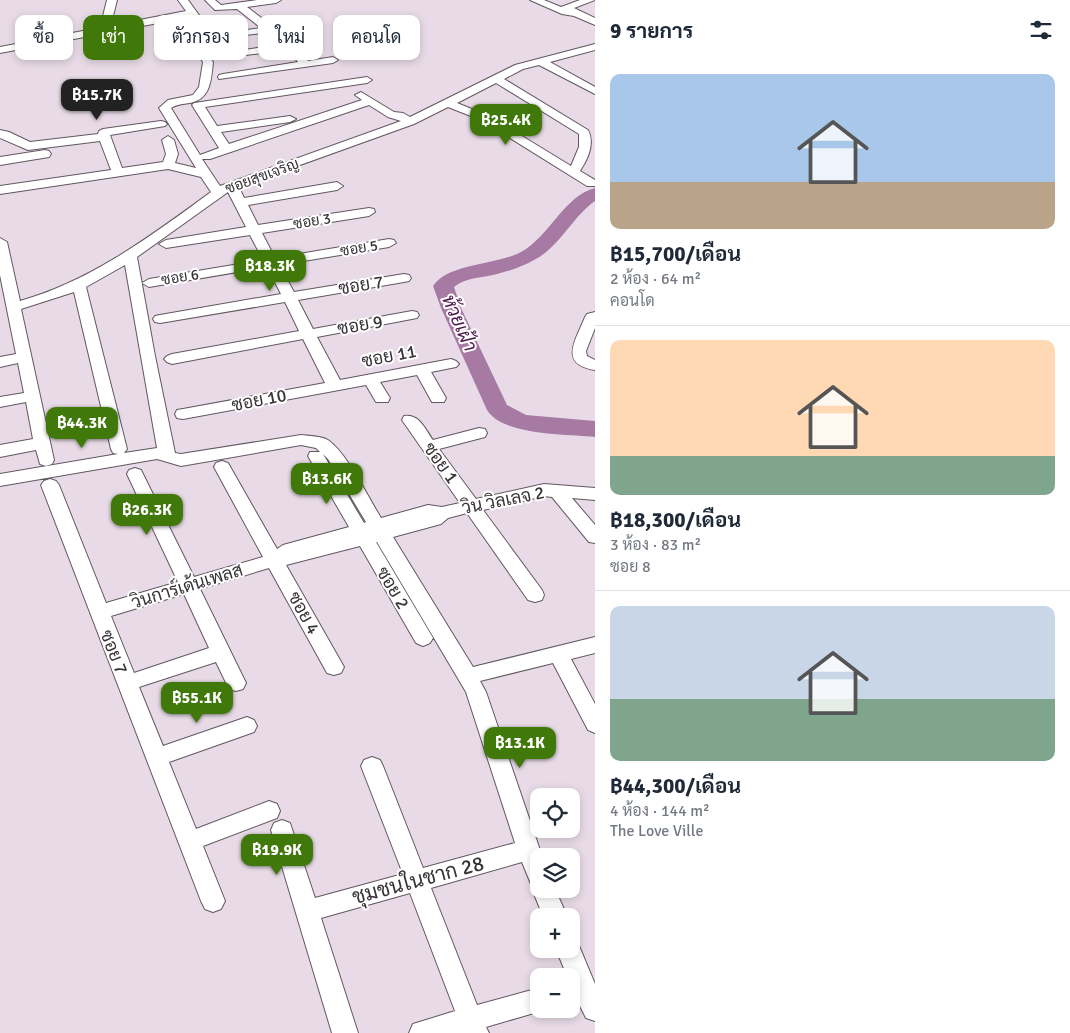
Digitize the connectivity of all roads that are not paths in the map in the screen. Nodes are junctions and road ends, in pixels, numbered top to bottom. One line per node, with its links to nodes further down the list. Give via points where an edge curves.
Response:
1 (112, 0): 10 (street)
2 (183, 0): 8 (street)
3 (210, 0): 6 (street, via 218,8)
4 (276, 0): 6 (street)
5 (535, 0): 9 (street)
6 (239, 6): 11 (street)
7 (591, 8): 9 (street, via 565,8)
8 (193, 13): 14 (street); 39 (street, via 199,22 193,40 208,62 202,92 165,108)
9 (577, 14): 12 (street)
10 (108, 15)
11 (258, 20)
12 (595, 22)
13 (595, 46): 17 (street, ซอยสุขเจริญ)
14 (0, 50)
15 (302, 60): 18 (street)
16 (333, 60): 18 (street)
17 (540, 61): 20 (street, ซอยสุขเจริญ); 23 (street)
18 (305, 64): 19 (street)
19 (223, 77)
20 (496, 78): 26 (street, ซอยสุขเจริญ); 40 (street, via 584,132 586,139)
21 (367, 80): 22 (street)
22 (345, 83): 24 (street); 25 (street)
23 (595, 91)
24 (264, 95): 28 (street); 31 (street, via 198,105)
25 (371, 101): 27 (street); 30 (street, via 392,115 391,118)
26 (447, 103): 30 (street, ซอยสุขเจริญ); 40 (street, via 486,118)
27 (333, 114): 28 (street); 35 (street)
28 (283, 120): 31 (street)
29 (161, 124): 33 (street, via 103,133)
30 (406, 124): 43 (street, ซอยสุขเจริญ)
31 (214, 130): 35 (street)
32 (0, 134): 37 (street, via 28,146)
33 (104, 137): 37 (street); 41 (street)
34 (168, 140): 38 (street, via 172,154)
35 (226, 148): 39 (street)
36 (0, 161): 37 (street)
37 (49, 163): 41 (street); 45 (street)
38 (168, 165): 39 (street); 41 (street)
39 (204, 166): 46 (street)
40 (573, 172): 42 (street)
41 (118, 173)
42 (591, 183)
43 (231, 185): 46 (street, ซอยสุขเจริญ); 47 (street)
44 (337, 186): 47 (street)
45 (0, 190)
46 (217, 192): 53 (street, ซอยสุขเจริญ)
47 (240, 202): 49 (street)
48 (369, 212): 49 (street, ซอย 3)
49 (255, 231): 51 (street); 54 (street)
50 (388, 243): 54 (street, ซอย 5)
51 (166, 244)
52 (1, 250): 57 (street)
53 (130, 256): 58 (street, ซอยสุขเจริญ); 85 (street)
54 (271, 263): 56 (street, ซอย 6); 59 (street)
55 (404, 278): 59 (street, ซอย 7)
56 (149, 282)
57 (5, 286): 60 (street)
58 (73, 287): 60 (street, ซอยสุขเจริญ, via 31,302); 83 (street)
59 (288, 296): 63 (street, ซอย 7); 65 (street)
60 (16, 314): 64 (street); 66 (street)
61 (412, 315): 65 (street, ซอย 9)
62 (595, 316): 70 (street, via 592,316 579,351 580,358)
63 (160, 319)
64 (0, 323)
65 (308, 334): 67 (street); 73 (street)
66 (25, 358): 68 (street); 74 (street)
67 (172, 359)
68 (0, 362)
69 (451, 364): 71 (street, ซอย 11)
70 (595, 365)
71 (422, 370): 72 (street, ซอย 11); 76 (street)
72 (371, 380): 73 (street, ซอย 11); 75 (street)
73 (335, 386): 78 (street, ซอย 10)
74 (33, 396): 77 (street); 81 (street)
75 (382, 398)
76 (438, 398)
77 (0, 402)
78 (183, 414)
79 (410, 420): 82 (street, ซอย 1)
80 (479, 433): 82 (street)
81 (42, 443): 84 (street); 87 (street)
82 (429, 446): 94 (street, ซอย 1)
83 (119, 449)
84 (0, 451)
85 (167, 455): 90 (street, via 149,455); 95 (street, via 181,460 301,440 321,443 334,455)
86 (316, 456): 96 (street)
87 (46, 460)
88 (222, 467): 98 (street)
89 (135, 474): 99 (street)
90 (0, 480)
91 (50, 485): 101 (street, ซอย 7)
92 (556, 490): 93 (street, วิน วิลเลจ 2); 94 (street, วิน วิลเลจ 2, via 533,491); 97 (street)
93 (595, 494)
94 (472, 505): 95 (street, วิน วิลเลจ 2, via 442,513 435,520); 100 (street)
95 (380, 529): 96 (street, วินการ์เด้นเพลส); 107 (street)
96 (361, 534): 98 (street, วินการ์เด้นเพลส, via 294,557); 102 (street, ซอย 2)
97 (595, 537)
98 (275, 560): 99 (street, วินการ์เด้นเพลส); 106 (street, ซอย 4)
99 (189, 584): 101 (street, วินการ์เด้นเพลส); 104 (street)
100 (535, 595)
101 (98, 612): 108 (street, ซอย 7)
102 (423, 638)
103 (595, 645): 105 (street)
104 (222, 652): 108 (street); 109 (street)
105 (558, 653): 107 (street); 110 (street)
106 (334, 666)
107 (468, 676): 117 (street)
108 (126, 683): 112 (street, ซอย 7)
109 (236, 683)
110 (595, 724)
111 (248, 726): 112 (street)
112 (158, 757): 116 (street, ซอย 7)
113 (372, 766): 119 (street)
114 (269, 811): 116 (street)
115 (282, 830): 121 (street)
116 (190, 841): 120 (street, ซอย 7)
117 (528, 850): 118 (street); 119 (street, ชุมชนในชาก 28)
118 (530, 855)
119 (417, 881): 121 (street, ชุมชนในชาก 28); 125 (street)
120 (213, 901)
121 (308, 911): 126 (street)
122 (572, 958): 123 (street)
123 (588, 998)
124 (530, 1004): 125 (street)
125 (474, 1026): 127 (street)
126 (345, 1033)
127 (422, 1033)

